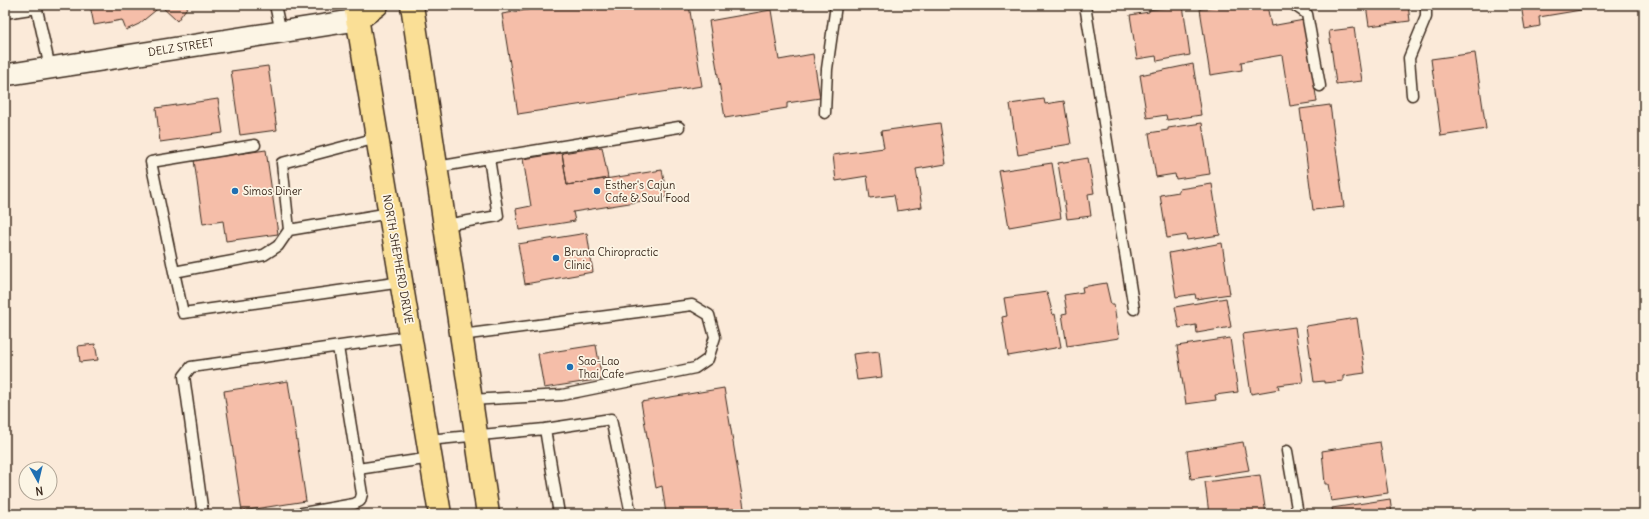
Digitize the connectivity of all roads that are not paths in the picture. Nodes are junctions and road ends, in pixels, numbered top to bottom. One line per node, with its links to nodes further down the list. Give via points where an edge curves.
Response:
1 (275, 5): 11 (lane)
2 (377, 5): 10 (main road)
3 (412, 5): 21 (main road)
4 (836, 5): 16 (lane, via 827,69)
5 (1085, 5): 27 (lane)
6 (1294, 5): 14 (lane, via 1307,14)
7 (1426, 5): 15 (lane, via 1426,17 1409,58)
8 (37, 7): 9 (lane); 12 (lane)
9 (5, 13)
10 (356, 13): 11 (street, DELZ STREET); 18 (main road, NORTH SHEPHERD DRIVE)
11 (281, 32): 12 (street, DELZ STREET)
12 (50, 68): 13 (street, DELZ STREET)
13 (5, 75)
14 (1320, 86)
15 (1412, 95)
16 (825, 113)
17 (679, 127): 20 (lane)
18 (377, 138): 22 (main road, NORTH SHEPHERD DRIVE); 24 (lane, via 282,163)
19 (255, 145): 25 (lane, via 152,162)
20 (489, 158): 21 (lane); 23 (lane, via 498,216)
21 (436, 166): 23 (main road)
22 (390, 213): 24 (lane); 26 (main road, NORTH SHEPHERD DRIVE)
23 (445, 225): 28 (main road)
24 (289, 230): 25 (lane, via 278,246 264,255)
25 (174, 272): 26 (lane, via 183,313)
26 (402, 282): 29 (main road, NORTH SHEPHERD DRIVE)
27 (1134, 309)
28 (461, 335): 31 (main road); 31 (lane, via 692,305 709,316 715,337 708,359 695,368 562,395)
29 (412, 336): 30 (lane); 34 (main road, NORTH SHEPHERD DRIVE)
30 (338, 347): 36 (lane); 37 (lane, via 191,367 184,376)
31 (470, 400): 33 (main road)
32 (545, 428): 33 (lane); 41 (lane); 42 (lane, via 611,419)
33 (475, 434): 34 (lane); 40 (main road)
34 (430, 449): 36 (lane); 39 (main road, NORTH SHEPHERD DRIVE)
35 (1287, 451): 43 (lane)
36 (358, 469): 38 (lane, via 362,494 360,501)
37 (203, 514)
38 (296, 514)
39 (440, 514)
40 (488, 514)
41 (559, 514)
42 (631, 514)
43 (1298, 514)

